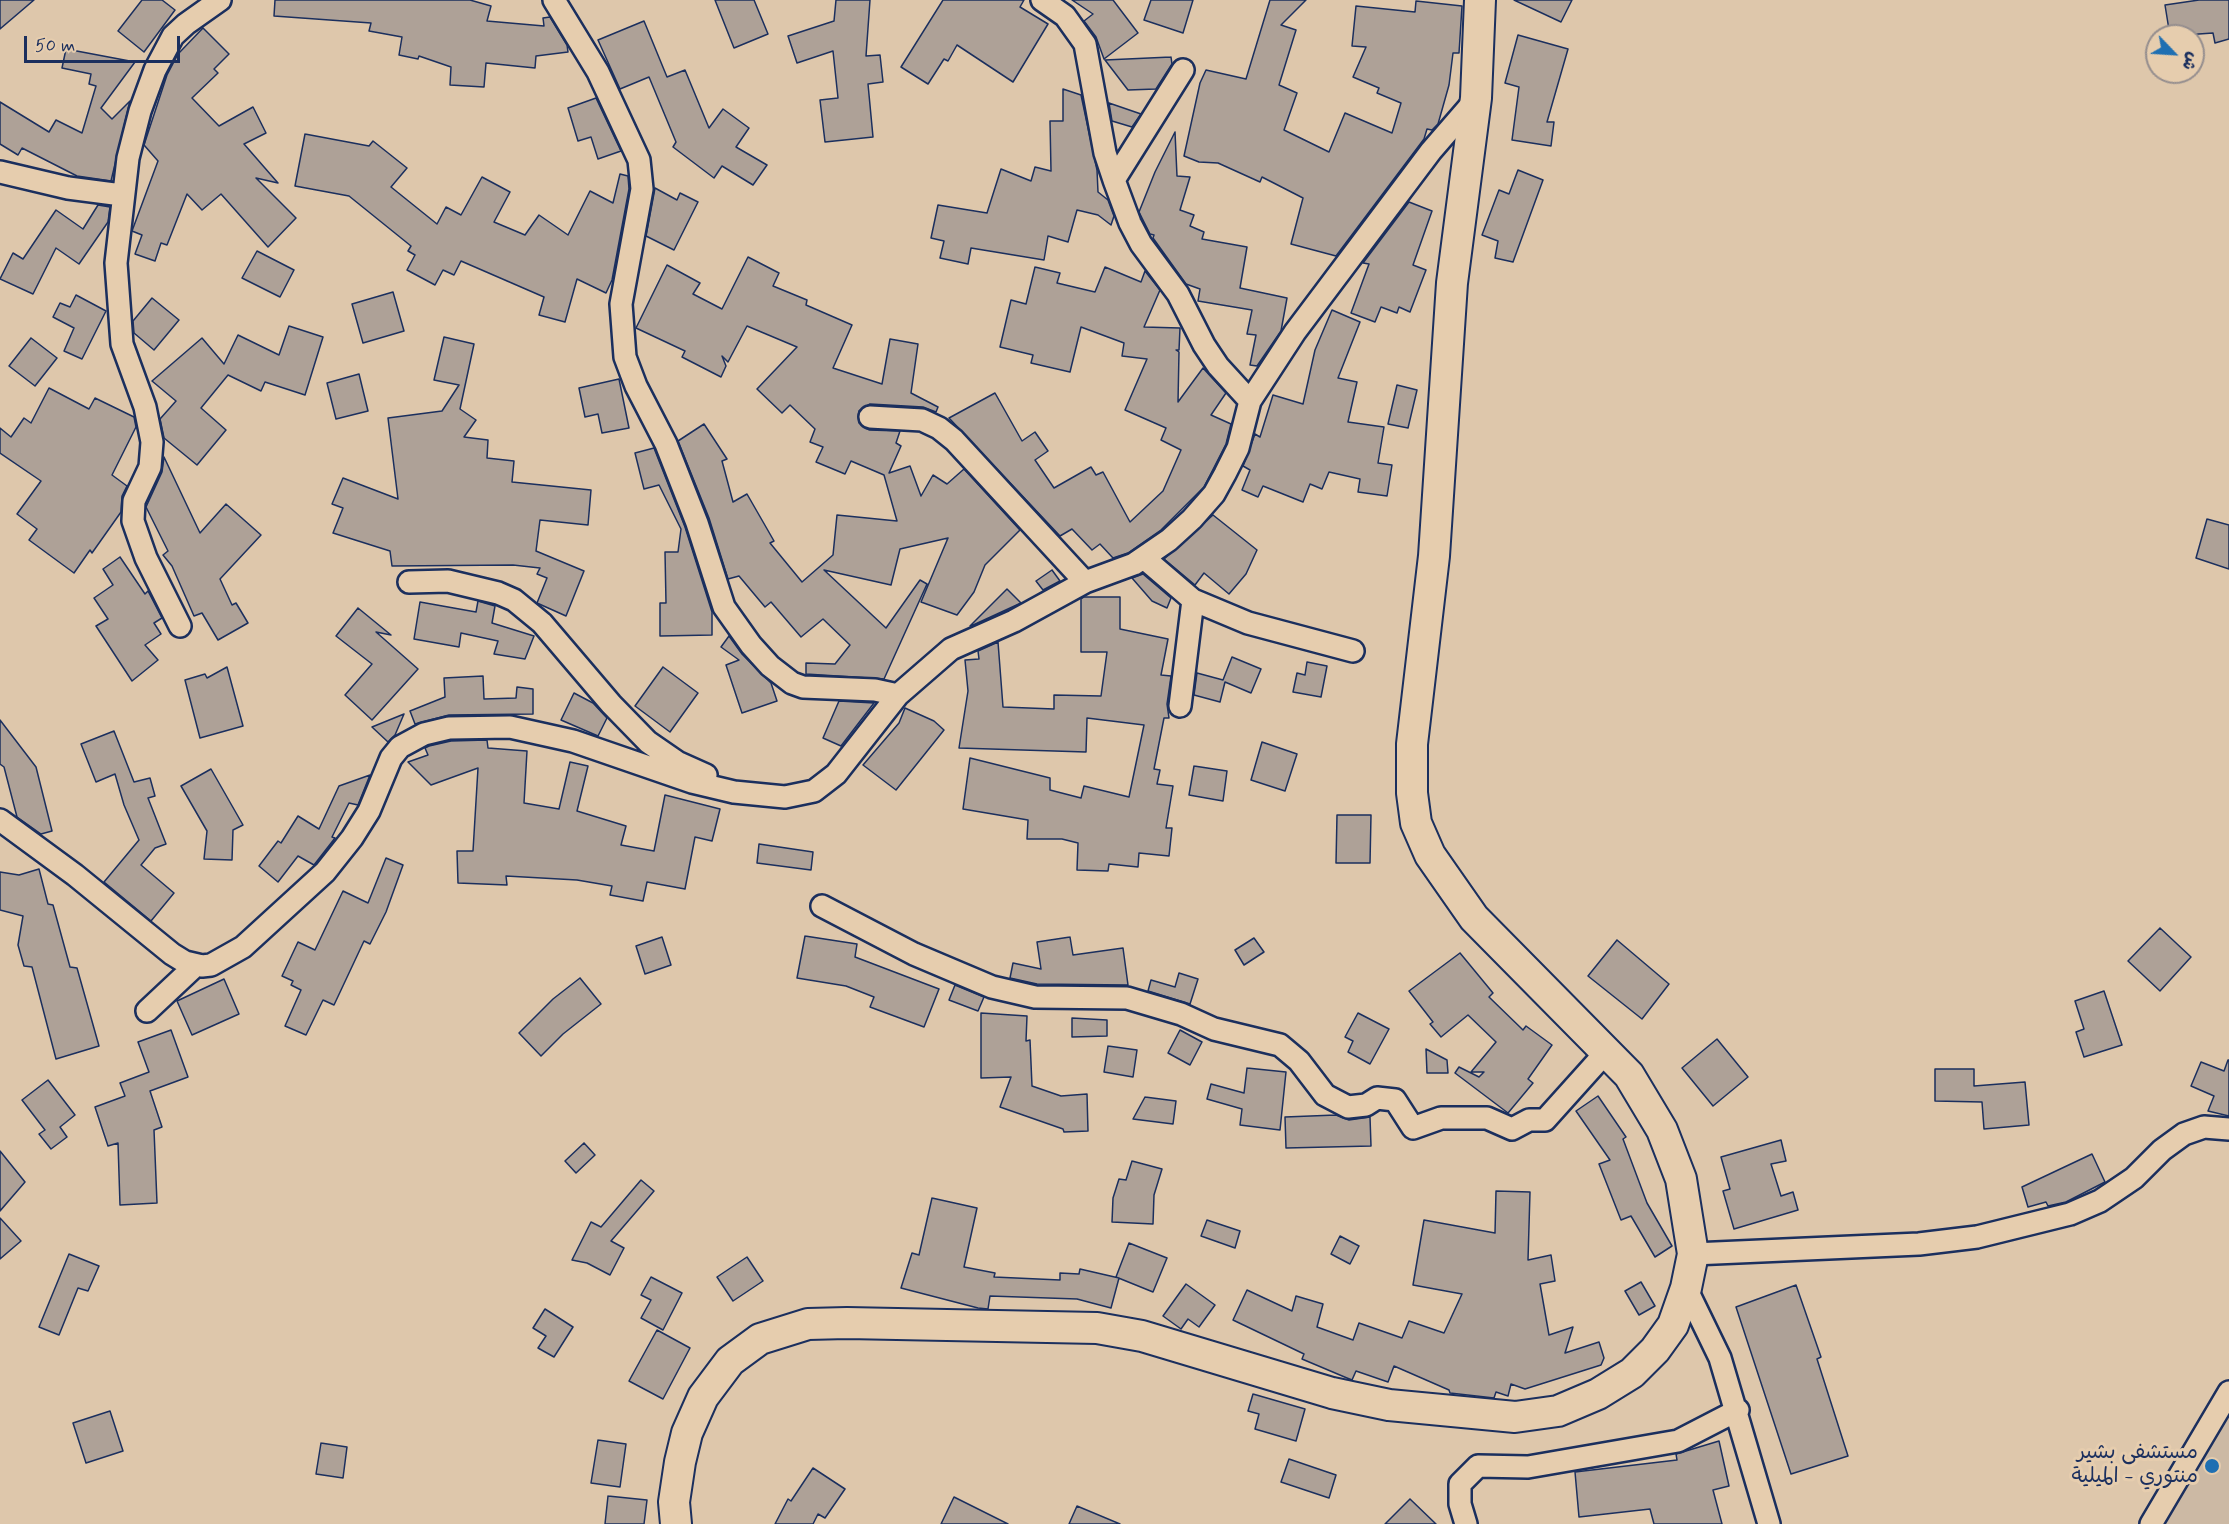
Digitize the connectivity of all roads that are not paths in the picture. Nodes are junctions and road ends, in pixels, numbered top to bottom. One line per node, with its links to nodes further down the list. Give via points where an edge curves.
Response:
1 (220, 0): 9 (street, via 173,36 162,54 140,111)
2 (554, 0): 18 (street, via 598,72 639,160 642,189 621,304 625,357 666,444 724,607 751,645 792,683)
3 (1042, 0): 8 (street, via 1065,16 1085,44 1105,153)
4 (1480, 0): 6 (main road)
5 (1184, 70): 8 (street)
6 (1476, 98): 10 (street, via 1336,275); 25 (main road, via 1452,283 1434,556 1412,744 1416,823 1430,855 1474,918)
7 (0, 172): 9 (street, via 68,188)
8 (1114, 180): 10 (street, via 1141,244 1178,294 1218,366)
9 (122, 195): 16 (street, via 116,263 122,344 145,407 152,442 150,467 132,513 146,558)
10 (1250, 401): 12 (street, via 1238,448 1214,494 1169,540)
11 (870, 417): 14 (street, via 922,420 939,428)
12 (1144, 558): 14 (street); 15 (street)
13 (409, 582): 20 (street, via 448,581 514,600 542,623 648,742 677,762)
14 (1085, 582): 18 (street, via 1014,621 951,649)
15 (1193, 600): 17 (street, via 1248,623); 19 (street)
16 (180, 626)
17 (1353, 651)
18 (898, 695): 20 (street, via 836,774 819,788 785,797)
19 (1180, 706)
20 (741, 793): 23 (street, via 692,783 543,732 478,726 424,734 400,747 391,758 369,811 325,872 243,947 211,966)
21 (0, 820): 23 (street, via 172,954)
22 (822, 906): 25 (street, via 914,954 992,987 1035,997 1127,998 1181,1014 1214,1029 1280,1045 1299,1061 1325,1095 1348,1107 1366,1105 1377,1098 1395,1100 1413,1128 1441,1118 1487,1118 1512,1129 1529,1120 1545,1120)
23 (195, 966): 24 (street)
24 (147, 1011)
25 (1607, 1051): 27 (main road, via 1629,1075 1662,1130 1681,1179)
26 (2229, 1129): 27 (street, via 2204,1127 2184,1134 2134,1178 2100,1201 2070,1214 1987,1235 1919,1244)
27 (1693, 1254): 28 (main road)
28 (1686, 1288): 30 (street, via 1720,1358); 31 (main road, via 1673,1325 1632,1373 1598,1394 1558,1411 1515,1417 1389,1406 1332,1393 1153,1338 1097,1328 808,1324 760,1340 730,1361 703,1397 687,1433 680,1462 674,1502)
29 (2229, 1392): 34 (street)
30 (1738, 1410): 32 (street, via 1678,1441 1528,1467 1478,1466 1460,1484); 33 (street)
31 (676, 1524)
32 (1466, 1524)
33 (1769, 1524)
34 (2151, 1524)

